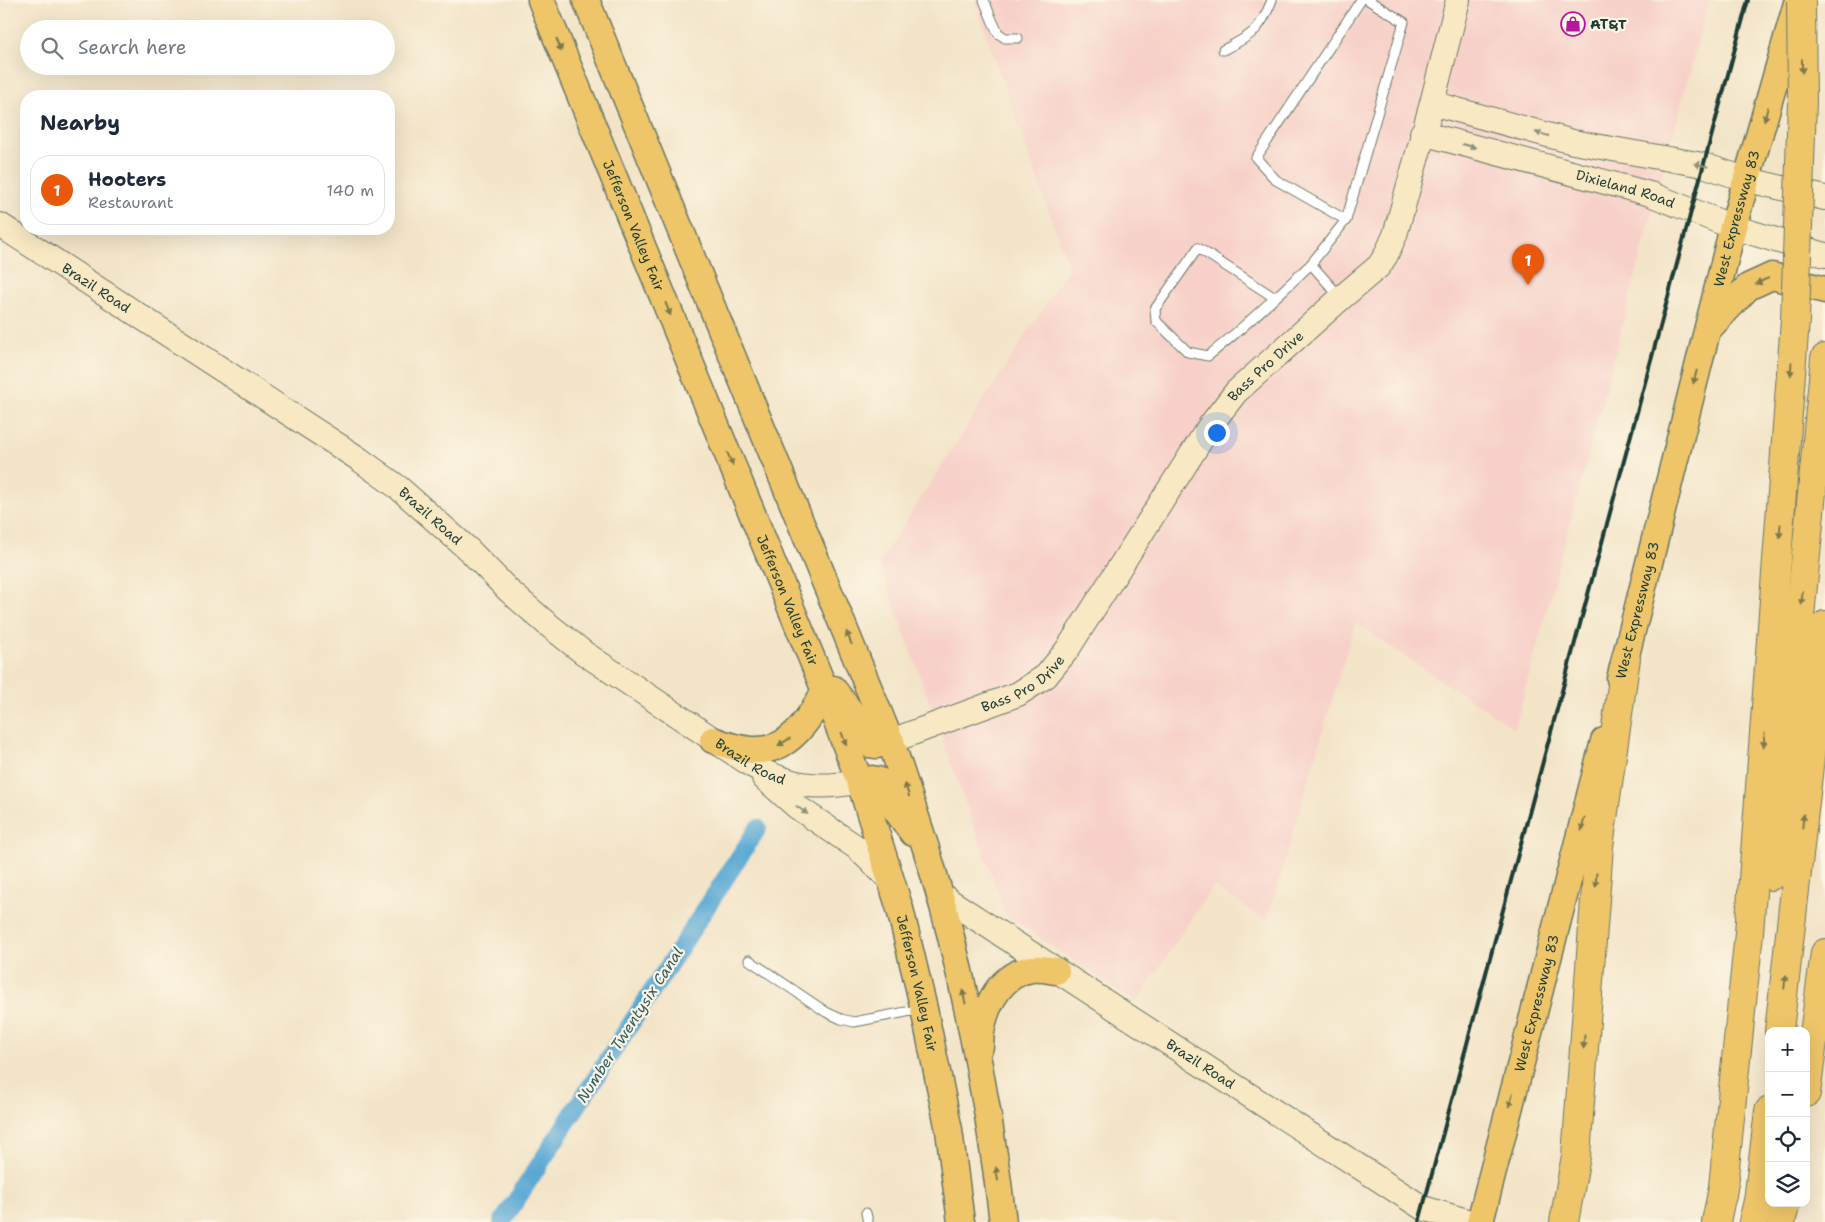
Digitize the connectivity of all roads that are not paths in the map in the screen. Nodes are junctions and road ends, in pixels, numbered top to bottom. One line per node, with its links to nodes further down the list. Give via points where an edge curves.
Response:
1 (541, 0): 27 (main road, Jefferson Valley Fair, one-way to 27)
2 (586, 0): 30 (main road, one-way to 2)
3 (984, 0): 9 (lane, via 998,32 1005,38)
4 (1272, 0): 10 (lane, via 1264,19 1250,36)
5 (1361, 0): 15 (lane, via 1256,158 1276,180)
6 (1368, 0): 15 (lane, via 1404,22)
7 (1458, 0): 11 (street, Bass Pro Drive)
8 (1800, 0): 13 (main road, West Expressway 83, one-way to 13); 45 (highway, one-way to 45, bridge, via 1802,101 1795,320 1749,932)
9 (1018, 38)
10 (1223, 50)
11 (1432, 103): 12 (street, Bass Pro Drive); 13 (street, one-way to 11, via 1703,165 1573,142)
12 (1422, 133): 17 (street, Dixieland Road, one-way to 17, via 1650,194); 22 (street, Bass Pro Drive, via 1386,255 1379,266)
13 (1748, 180): 14 (street); 17 (main road, West Expressway 83)
14 (1825, 198)
15 (1346, 220): 19 (lane)
16 (0, 225): 29 (street, Brazil Road, via 359,459 399,488 546,623 584,653)
17 (1733, 227): 18 (street, Dixieland Road); 23 (main road, West Expressway 83)
18 (1825, 255)
19 (1310, 264): 21 (lane); 22 (lane)
20 (1825, 290): 23 (main road, one-way to 23, via 1772,276 1748,287)
21 (1275, 298): 21 (lane, via 1208,356 1188,352 1156,321 1155,309 1198,248)
22 (1341, 298): 30 (street, Bass Pro Drive, via 1223,406 1067,650 1046,676 1018,694)
23 (1708, 330): 26 (main road, West Expressway 83, one-way to 26)
24 (1825, 358): 45 (highway, one-way to 45, via 1782,788 1750,1021)
25 (1825, 625): 40 (highway, one-way to 25)
26 (1626, 658): 49 (main road, West Expressway 83, one-way to 49); 50 (highway, one-way to 50, via 1599,846 1576,1156)
27 (814, 663): 28 (main road, Jefferson Valley Fair); 30 (main road, via 856,719 869,744)
28 (825, 691): 29 (main road, one-way to 29, via 801,728 777,746 749,751); 32 (main road, Jefferson Valley Fair, one-way to 32)
29 (713, 740): 31 (street, Brazil Road)
30 (890, 741): 33 (main road, one-way to 30)
31 (753, 766): 32 (street, Brazil Road, via 772,776 814,787); 34 (street, one-way to 34, via 782,794 856,847)
32 (860, 782): 33 (main road, via 872,779 883,784 891,803); 34 (main road, Jefferson Valley Fair)
33 (929, 860): 35 (main road)
34 (890, 880): 39 (main road, Jefferson Valley Fair)
35 (939, 894): 38 (street, Brazil Road); 42 (main road, one-way to 35)
36 (1825, 953): 41 (highway)
37 (749, 960): 39 (lane, via 841,1019 854,1022)
38 (1056, 971): 42 (main road, via 1033,969 1017,975 1002,986 991,1001 980,1037); 48 (street, Brazil Road, via 1423,1208)
39 (924, 1009): 46 (main road, Jefferson Valley Fair, via 949,1130)
40 (1779, 1027)
41 (1809, 1072)
42 (980, 1075): 47 (main road, one-way to 42, via 998,1173)
43 (1768, 1117): 51 (highway)
44 (1785, 1207): 52 (highway)
45 (1719, 1209)
46 (961, 1222)
47 (1003, 1222)
48 (1470, 1222)
49 (1480, 1222)
50 (1564, 1222)
51 (1753, 1222)
52 (1780, 1222)

